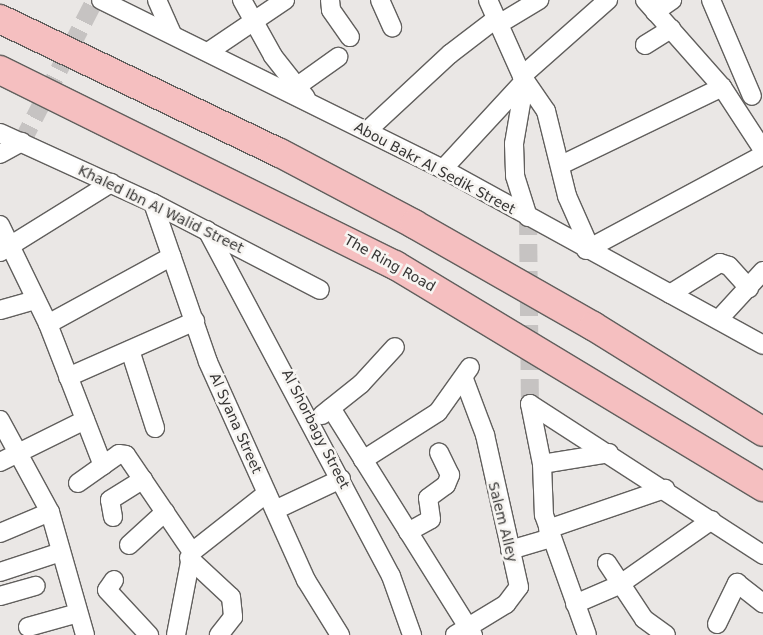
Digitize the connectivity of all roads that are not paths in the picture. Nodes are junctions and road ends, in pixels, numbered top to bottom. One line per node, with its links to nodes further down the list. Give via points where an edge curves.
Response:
1 (101, 0): 18 (street, Abou Bakr Al Sedik Street)
2 (157, 0): 18 (street)
3 (242, 0): 15 (street)
4 (284, 0): 15 (street)
5 (330, 0): 19 (street, via 331,10)
6 (380, 0): 16 (street)
7 (488, 0): 14 (street)
8 (539, 0): 14 (street)
9 (608, 0): 24 (street)
10 (672, 0): 12 (street)
11 (712, 0): 27 (street)
12 (650, 6): 17 (street)
13 (0, 19): 64 (highway, via 263,145 414,224 593,326)
14 (498, 21): 24 (street); 30 (street, via 450,54)
15 (252, 22): 21 (street); 25 (street)
16 (392, 27)
17 (671, 29): 20 (street); 26 (street)
18 (172, 33): 21 (street, Abou Bakr Al Sedik Street)
19 (350, 37)
20 (645, 45)
21 (208, 52): 28 (street, Abou Bakr Al Sedik Street)
22 (338, 57): 25 (street)
23 (0, 70): 75 (highway, The Ring Road, via 395,265)
24 (524, 78): 36 (street, via 546,111); 37 (street); 40 (street, via 514,144 515,176)
25 (296, 87): 28 (street)
26 (722, 87): 29 (street); 36 (street)
27 (758, 93): 29 (street)
28 (311, 104): 30 (street, Abou Bakr Al Sedik Street)
29 (735, 107): 33 (street)
30 (367, 131): 37 (street, Abou Bakr Al Sedik Street)
31 (0, 133): 32 (street, Khaled Ibn Al Walid Street)
32 (22, 142): 34 (street); 38 (street, Khaled Ibn Al Walid Street)
33 (763, 150)
34 (0, 154)
35 (763, 155): 44 (street)
36 (561, 164): 44 (street, via 567,196)
37 (443, 169): 40 (street, Abou Bakr Al Sedik Street)
38 (111, 183): 39 (street, Khaled Ibn Al Walid Street); 43 (street)
39 (153, 203): 42 (street, Khaled Ibn Al Walid Street); 45 (street, Al Syana Street)
40 (528, 217): 44 (street, Abou Bakr Al Sedik Street)
41 (0, 225): 43 (street)
42 (207, 230): 48 (street, Khaled Ibn Al Walid Street); 62 (street, Al Shorbagy Street)
43 (5, 249): 50 (street)
44 (588, 249): 49 (street, Abou Bakr Al Sedik Street)
45 (172, 256): 53 (street, Al Syana Street); 54 (street)
46 (763, 271): 47 (street)
47 (749, 288): 49 (street, via 729,266 720,263); 52 (street)
48 (320, 290)
49 (670, 294): 52 (street, Abou Bakr Al Sedik Street)
50 (36, 300): 51 (street); 54 (street)
51 (0, 310)
52 (719, 319): 55 (street, Abou Bakr Al Sedik Street)
53 (195, 321): 57 (street); 77 (street, Al Syana Street, via 208,362)
54 (48, 324): 58 (street)
55 (763, 345)
56 (394, 347): 59 (street)
57 (130, 350): 58 (street); 63 (street)
58 (68, 377): 61 (street)
59 (331, 408): 62 (street); 68 (street)
60 (0, 420): 66 (street)
61 (85, 420): 66 (street); 71 (street)
62 (312, 422): 73 (street, Al Shorbagy Street)
63 (155, 428)
64 (763, 432)
65 (439, 452): 84 (street, via 450,475 446,485 428,498 430,519)
66 (18, 453): 69 (street); 79 (street)
67 (609, 453): 70 (street); 70 (street, via 530,404); 76 (street)
68 (362, 460): 84 (street); 87 (street, Salem Alley, via 438,412 467,373 485,435)
69 (0, 462)
70 (542, 464): 85 (street)
71 (103, 466): 72 (street, via 122,453); 74 (street)
72 (143, 479): 80 (street); 81 (street, via 110,500)
73 (342, 480): 78 (street); 108 (street, Al Shorbagy Street, via 391,576)
74 (78, 483)
75 (763, 487)
76 (665, 489): 82 (street); 85 (street)
77 (267, 493): 78 (street, Al Syana Street); 89 (street)
78 (275, 510): 107 (street, Al Syana Street, via 306,580)
79 (50, 512): 83 (street); 88 (street)
80 (165, 512): 86 (street); 89 (street)
81 (113, 517)
82 (712, 520): 90 (street); 94 (street)
83 (0, 532)
84 (408, 532): 102 (street)
85 (549, 534): 87 (street); 98 (street)
86 (129, 545)
87 (510, 550): 102 (street, Salem Alley, via 519,587 515,597)
88 (61, 552): 92 (street); 99 (street)
89 (190, 555): 105 (street); 106 (street, via 231,597 233,617)
90 (763, 555)
91 (607, 563): 94 (street)
92 (0, 572)
93 (114, 580): 104 (street, via 107,590)
94 (619, 585): 98 (street); 110 (street, via 644,619)
95 (36, 586): 96 (street)
96 (0, 596)
97 (763, 603): 100 (street, via 738,583)
98 (575, 604): 109 (street)
99 (78, 613): 101 (street); 103 (street)
100 (717, 624)
101 (28, 627)
102 (465, 632)
103 (84, 635)
104 (149, 635)
105 (176, 635)
106 (219, 635)
107 (340, 635)
108 (412, 635)
109 (587, 635)
110 (666, 635)

